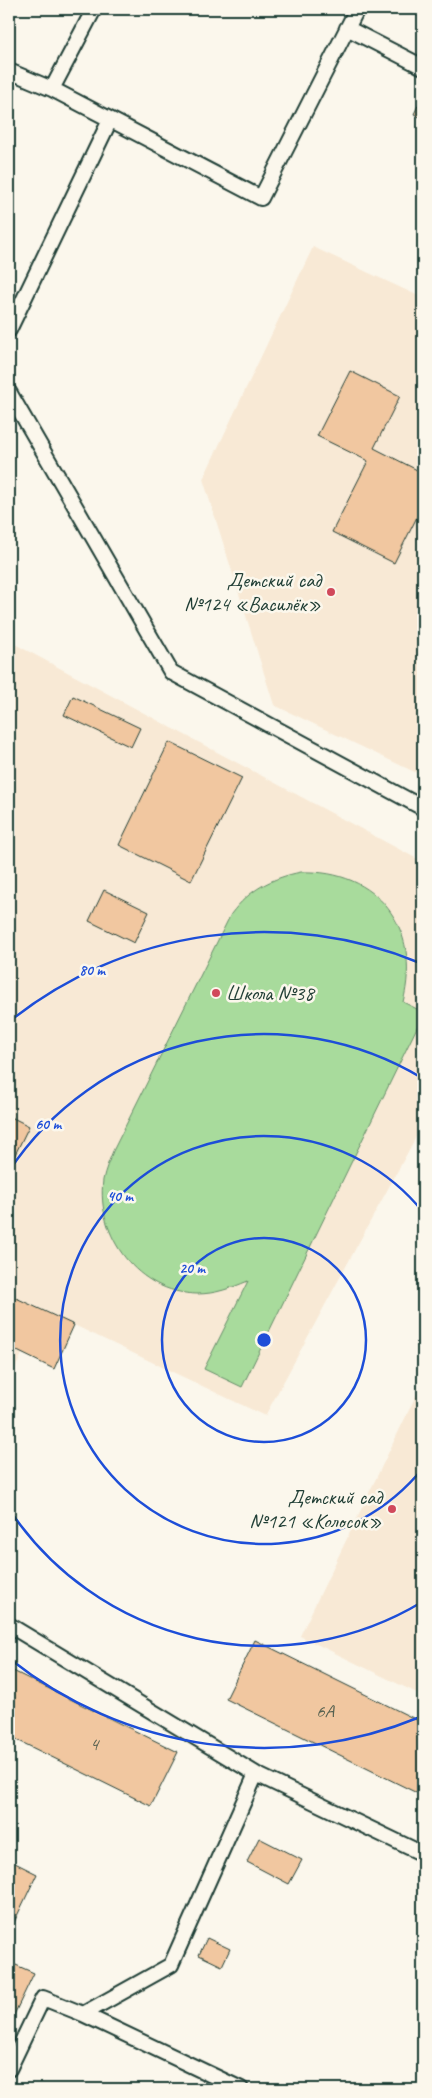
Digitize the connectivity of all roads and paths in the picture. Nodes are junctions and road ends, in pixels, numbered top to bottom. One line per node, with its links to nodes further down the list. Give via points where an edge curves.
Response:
1 (94, 9): 6 (lane)
2 (357, 9): 3 (lane)
3 (347, 28): 4 (lane); 7 (lane, via 261,198)
4 (423, 67)
5 (9, 71): 6 (lane)
6 (52, 89): 7 (lane)
7 (110, 120): 8 (lane)
8 (9, 330)
9 (9, 392): 10 (lane, via 171,672)
10 (423, 808)
11 (9, 1626): 12 (lane)
12 (256, 1774): 13 (lane); 14 (lane, via 171,1964)
13 (423, 1854)
14 (83, 2014): 15 (lane, via 43,1998); 16 (lane)
15 (9, 2069)
16 (241, 2089)

